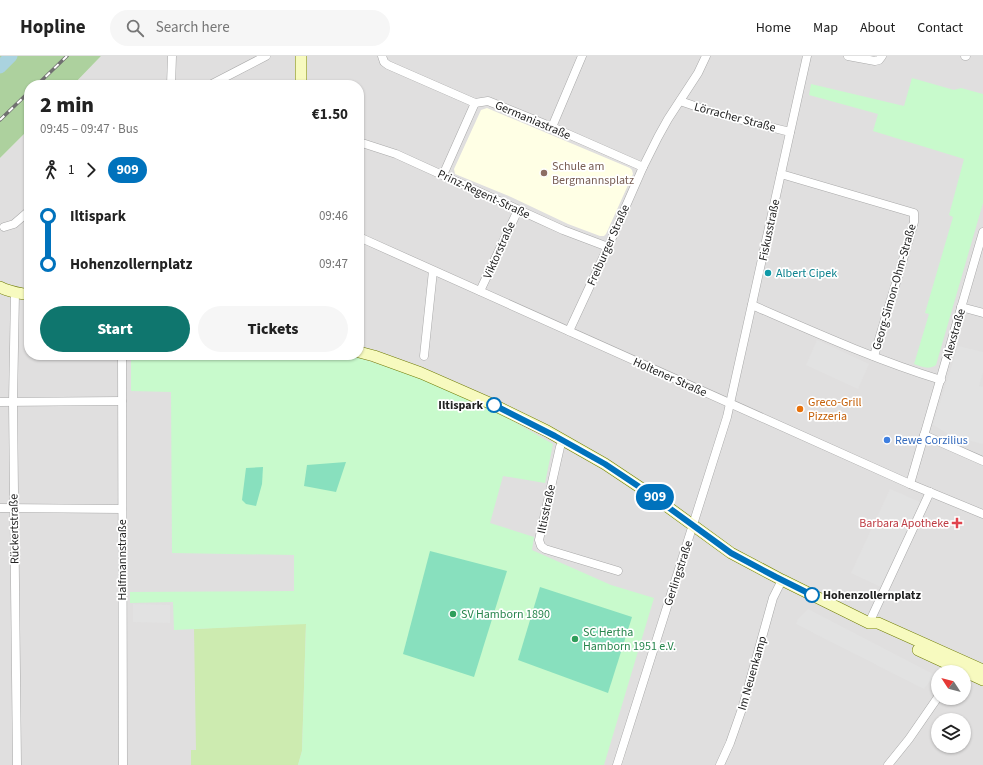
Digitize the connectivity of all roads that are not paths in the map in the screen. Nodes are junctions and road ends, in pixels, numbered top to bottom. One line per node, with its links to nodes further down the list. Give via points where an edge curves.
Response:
1 (172, 56): 10 (street)
2 (266, 56): 11 (street)
3 (301, 56): 12 (street)
4 (382, 56): 14 (street, Germaniastraße, via 388,65)
5 (582, 56): 15 (street)
6 (706, 56): 13 (street, Freiburger Straße)
7 (807, 56): 16 (street, Fiskusstraße)
8 (848, 56): 9 (street, via 875,61)
9 (882, 56)
10 (171, 80)
11 (220, 80)
12 (301, 80)
13 (680, 102): 16 (street, Lörracher Straße); 18 (street, Freiburger Straße, via 661,130)
14 (475, 103): 15 (street, Germaniastraße, via 488,101); 19 (street)
15 (552, 127): 18 (street, Germaniastraße)
16 (790, 132): 20 (street, Fiskusstraße)
17 (364, 144): 19 (street, Prinz-Regent-Straße)
18 (643, 166): 26 (street, Freiburger Straße)
19 (443, 174): 21 (street, Prinz-Regent-Straße)
20 (781, 174): 32 (street, Fiskusstraße); 38 (street, Georg-Simon-Ohm-Straße, via 914,213 914,222)
21 (518, 210): 26 (street, Prinz-Regent-Straße); 29 (street, Viktorstraße)
22 (24, 215): 23 (street, via 14,224)
23 (4, 227)
24 (983, 232): 33 (street, Alexstraße)
25 (364, 239): 27 (street, Holtener Straße)
26 (608, 247): 35 (street, Freiburger Straße)
27 (433, 271): 29 (street, Holtener Straße); 37 (street)
28 (0, 287): 30 (street)
29 (480, 292): 35 (street, Holtener Straße)
30 (15, 293): 31 (street); 43 (street, Rückertstraße)
31 (24, 294)
32 (752, 305): 38 (street); 44 (street, Fiskusstraße)
33 (961, 307): 34 (street); 40 (street, Alexstraße)
34 (983, 313)
35 (569, 331): 44 (street, Holtener Straße)
36 (364, 353): 46 (street, via 446,384)
37 (424, 356)
38 (874, 356): 40 (street)
39 (122, 360): 41 (street, Halfmannstraße)
40 (941, 380): 45 (street, Alexstraße)
41 (122, 401): 43 (street); 52 (street, Halfmannstraße)
42 (0, 402): 43 (street)
43 (13, 402): 51 (street, Rückertstraße)
44 (731, 404): 48 (street, Holtener Straße); 54 (street, Gerlingstraße)
45 (924, 435): 47 (street); 48 (street, Alexstraße)
46 (563, 440): 54 (street, via 605,464); 55 (street, Iltisstraße, via 539,540 541,546)
47 (983, 461)
48 (910, 484): 49 (street, Holtener Straße)
49 (930, 492): 53 (street, Holtener Straße); 57 (street)
50 (0, 508): 51 (street)
51 (14, 509): 52 (street); 63 (street, Rückertstraße)
52 (122, 509): 64 (street, Halfmannstraße)
53 (983, 514)
54 (693, 525): 56 (street, via 731,553); 65 (street, Gerlingstraße)
55 (618, 571)
56 (782, 580): 57 (street); 66 (street, Im Neuenkamp, via 773,598 744,706)
57 (869, 623): 58 (street, via 875,629); 59 (street, via 878,623)
58 (945, 665)
59 (983, 670)
60 (971, 676): 61 (street)
61 (983, 680)
62 (932, 705): 67 (street)
63 (17, 765)
64 (123, 765)
65 (617, 765)
66 (720, 765)
67 (888, 765)

